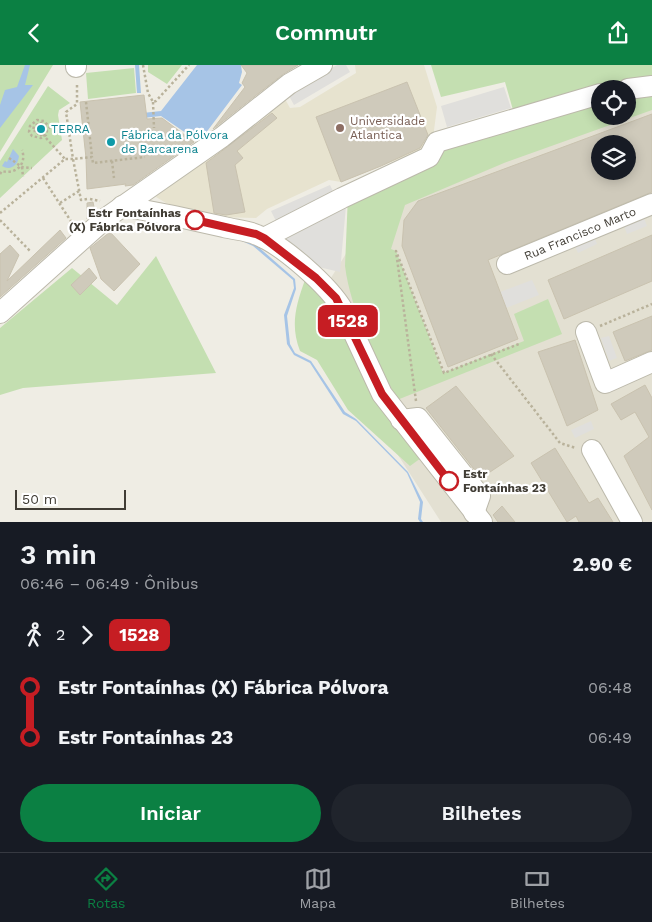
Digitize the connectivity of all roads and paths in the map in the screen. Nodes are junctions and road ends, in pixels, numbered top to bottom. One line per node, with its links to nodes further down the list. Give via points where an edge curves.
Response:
1 (143, 65): 9 (path)
2 (189, 65): 9 (path)
3 (321, 65): 31 (street, via 289,84 222,137)
4 (76, 66): 19 (path, via 77,104 66,112)
5 (652, 85): 6 (street)
6 (636, 88)
7 (591, 96): 35 (street, via 437,142 429,157)
8 (86, 102): 15 (path)
9 (153, 102): 10 (path)
10 (154, 128)
11 (51, 129): 12 (path, via 44,121 37,120 30,126 32,136 41,139 48,131 41,123 34,126 33,131)
12 (36, 131): 13 (path, via 40,136); 13 (path, via 41,127 45,131)
13 (42, 134): 18 (path, bridge)
14 (22, 150): 21 (path)
15 (92, 157): 19 (path); 20 (path, via 93,163)
16 (145, 157): 20 (path)
17 (9, 158): 21 (path)
18 (65, 159): 19 (path); 25 (path)
19 (73, 159): 27 (path)
20 (112, 161): 26 (path)
21 (21, 167): 22 (path); 23 (path, via 14,172 2,171); 24 (path)
22 (32, 168)
23 (0, 174)
24 (23, 177)
25 (43, 177): 29 (path); 32 (path)
26 (114, 179)
27 (79, 191): 28 (path, via 81,199); 29 (path)
28 (87, 199)
29 (60, 203): 34 (path, via 74,226)
30 (652, 204): 37 (street, Rua Francisco Marto)
31 (122, 206): 35 (street, via 175,215); 39 (street)
32 (0, 213)
33 (0, 220): 36 (path)
34 (69, 231)
35 (264, 238): 44 (street, via 316,278 336,298 375,381)
36 (30, 251)
37 (507, 265)
38 (652, 304): 40 (path)
39 (0, 313)
40 (586, 332): 43 (street, via 605,383)
41 (519, 344): 42 (path)
42 (491, 354): 44 (path, via 444,373 396,251); 45 (path, via 560,443)
43 (652, 362)
44 (410, 419): 46 (street)
45 (592, 450): 47 (street)
46 (478, 517)
47 (632, 522)

